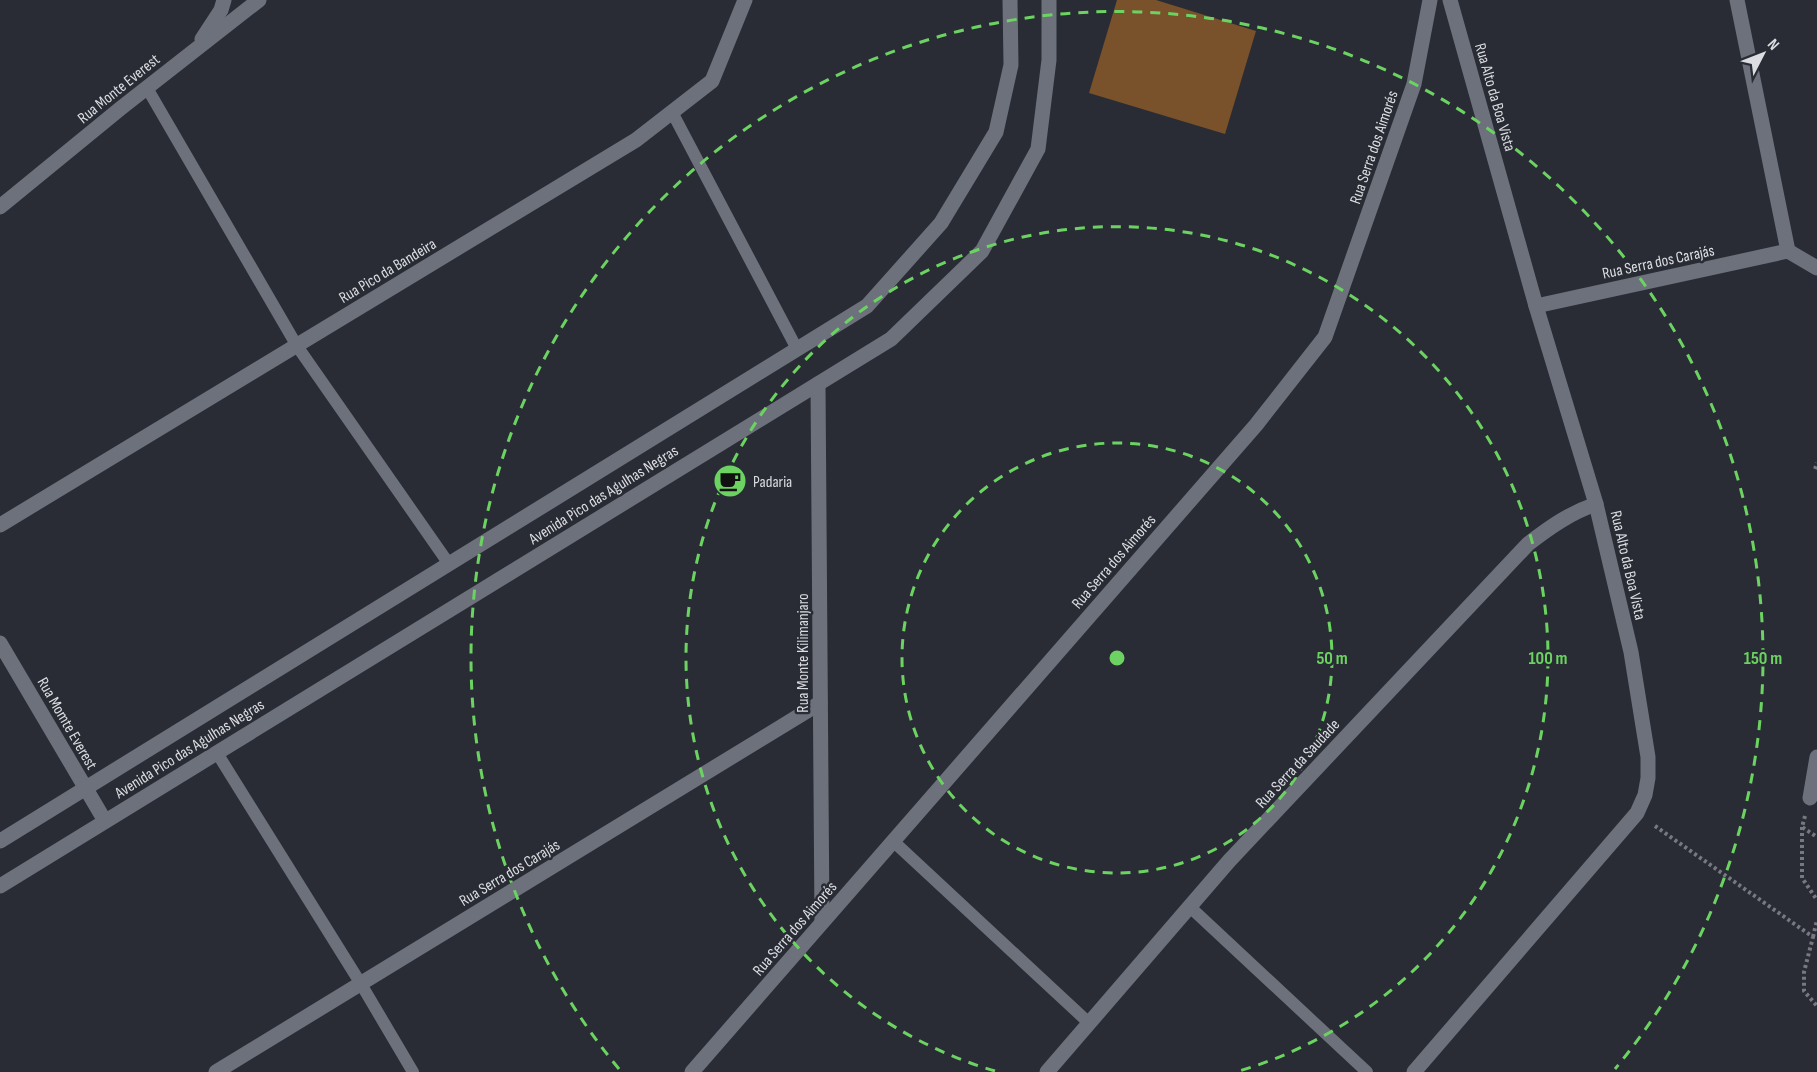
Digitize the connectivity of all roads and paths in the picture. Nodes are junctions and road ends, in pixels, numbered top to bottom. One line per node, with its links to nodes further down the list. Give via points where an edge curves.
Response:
1 (224, 0): 9 (street)
2 (259, 0): 9 (street, Rua Monte Everest)
3 (745, 0): 11 (street, Rua Pico da Bandeira, via 712,81)
4 (1010, 0): 17 (street, Avenida Pico das Agulhas Negras, via 1011,65 996,132 941,223 867,306)
5 (1049, 0): 18 (street, Avenida Pico das Agulhas Negras, via 1049,60 1038,149 982,250 891,339)
6 (1430, 0): 32 (street, Rua Serra dos Aimorés, via 1413,84 1325,337 1256,425)
7 (1450, 0): 15 (street, Rua Alto da Boa Vista)
8 (1737, 0): 13 (street)
9 (195, 50): 10 (street, Rua Monte Everest)
10 (147, 88): 12 (street, Rua Monte Everest); 16 (lane)
11 (672, 112): 16 (street, Rua Pico da Bandeira, via 636,140); 17 (lane)
12 (0, 207)
13 (1788, 252): 14 (street); 15 (street, Rua Serra dos Carajás)
14 (1817, 268)
15 (1536, 306): 19 (street, Rua Alto da Boa Vista)
16 (297, 346): 20 (street, Rua Pico da Bandeira); 21 (lane)
17 (797, 349): 21 (street, Avenida Pico das Agulhas Negras)
18 (818, 384): 23 (street, Rua Monte Kilimanjaro); 24 (street, Avenida Pico das Agulhas Negras)
19 (1596, 504): 28 (street, Rua Alto da Boa Vista, via 1631,652 1648,757 1645,795); 35 (street, Rua Serra da Saudade, via 1554,524 1528,544)
20 (0, 525)
21 (449, 564): 26 (street, Avenida Pico das Agulhas Negras)
22 (0, 643): 26 (street, Rua Momte Everest)
23 (820, 703): 37 (street, Rua Monte Kilimanjaro); 39 (street, Rua Serra dos Carajás)
24 (217, 753): 29 (street, Avenida Pico das Agulhas Negras); 39 (lane)
25 (1817, 757): 27 (street)
26 (85, 788): 29 (street, Rua Momte Everest); 31 (street, Avenida Pico das Agulhas Negras)
27 (1810, 798)
28 (1637, 813): 38 (path); 47 (street, Rua Alto da Boa Vista)
29 (105, 821): 33 (street, Avenida Pico das Agulhas Negras)
30 (1802, 827): 34 (path, via 1802,878)
31 (0, 841)
32 (893, 841): 37 (street, Rua Serra dos Aimorés); 41 (lane)
33 (0, 886)
34 (1817, 900)
35 (1190, 907): 41 (street, Rua Serra da Saudade); 46 (lane)
36 (1817, 920): 38 (path)
37 (822, 922): 44 (street, Rua Serra dos Aimorés)
38 (1813, 937): 40 (path, via 1804,972 1804,991)
39 (361, 984): 42 (street, Rua Serra dos Carajás); 43 (lane)
40 (1817, 1006)
41 (1089, 1023): 45 (street, Rua Serra da Saudade)
42 (216, 1072)
43 (413, 1072)
44 (692, 1072)
45 (1047, 1072)
46 (1367, 1072)
47 (1414, 1072)

